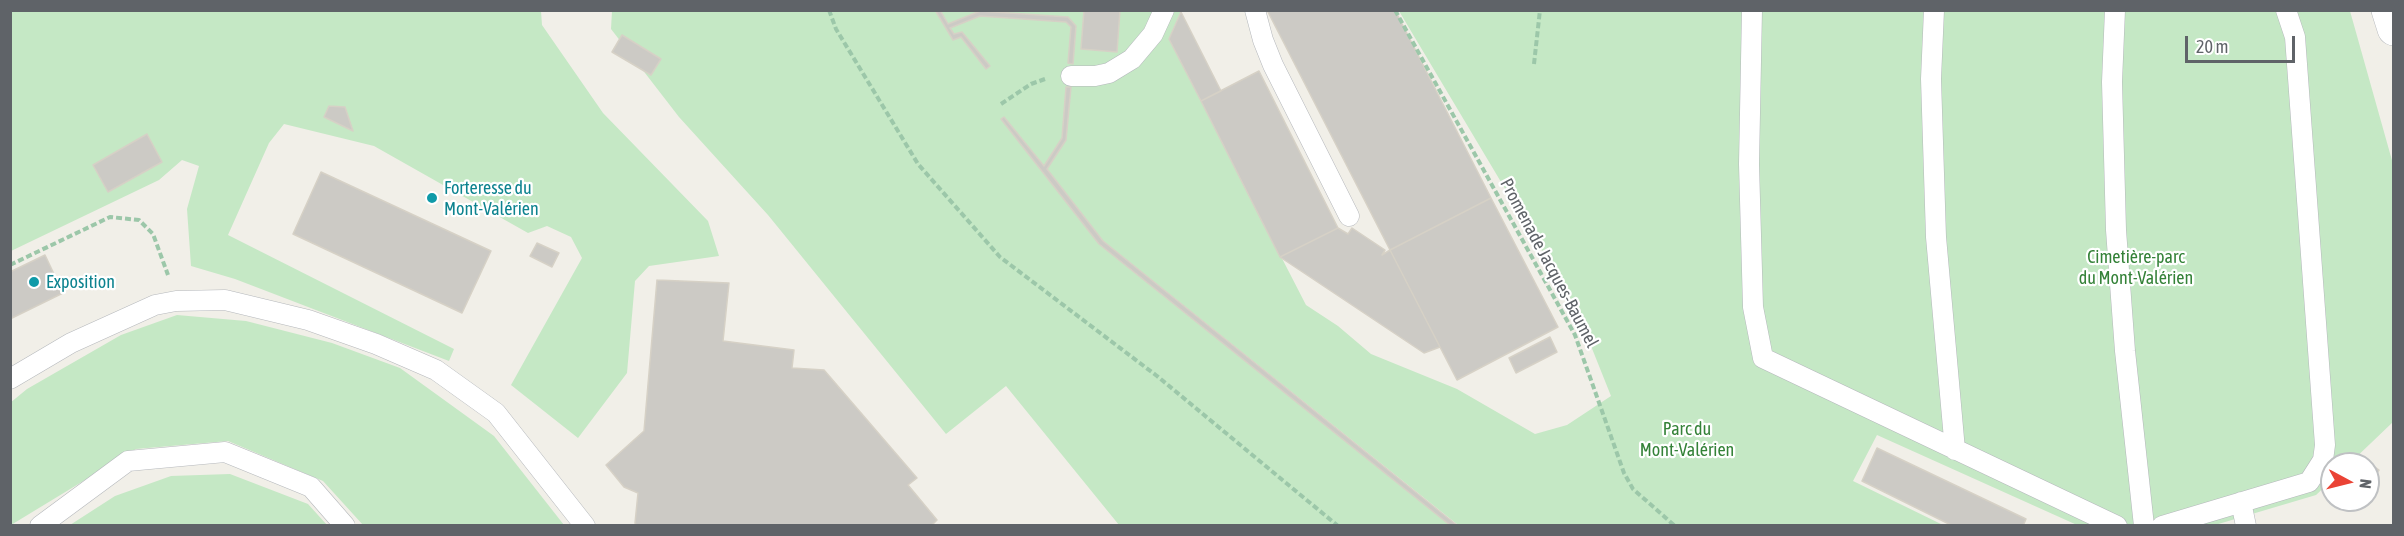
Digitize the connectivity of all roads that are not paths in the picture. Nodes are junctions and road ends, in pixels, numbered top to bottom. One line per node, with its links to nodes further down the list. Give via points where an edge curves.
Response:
1 (1164, 10): 9 (lane, via 1153,34 1132,60 1109,73)
2 (1256, 10): 10 (lane, via 1273,65)
3 (1752, 10): 12 (lane, via 1749,164 1753,307 1763,358)
4 (1934, 10): 12 (lane, via 1931,79 1936,237)
5 (2115, 10): 18 (lane, via 2112,82 2116,231)
6 (2286, 10): 13 (lane, via 2295,37 2325,445 2323,460 2309,482)
7 (2388, 10): 8 (street)
8 (2394, 29)
9 (1071, 76)
10 (1349, 216)
11 (10, 379): 16 (lane, via 72,344 156,305 176,301 225,300 309,320 436,370 496,413)
12 (1954, 450): 17 (lane)
13 (2241, 502): 19 (lane); 20 (lane)
14 (40, 525): 15 (lane, via 128,461 225,452 311,487)
15 (345, 525)
16 (585, 525)
17 (2117, 525)
18 (2144, 525)
19 (2162, 525)
20 (2246, 525)

